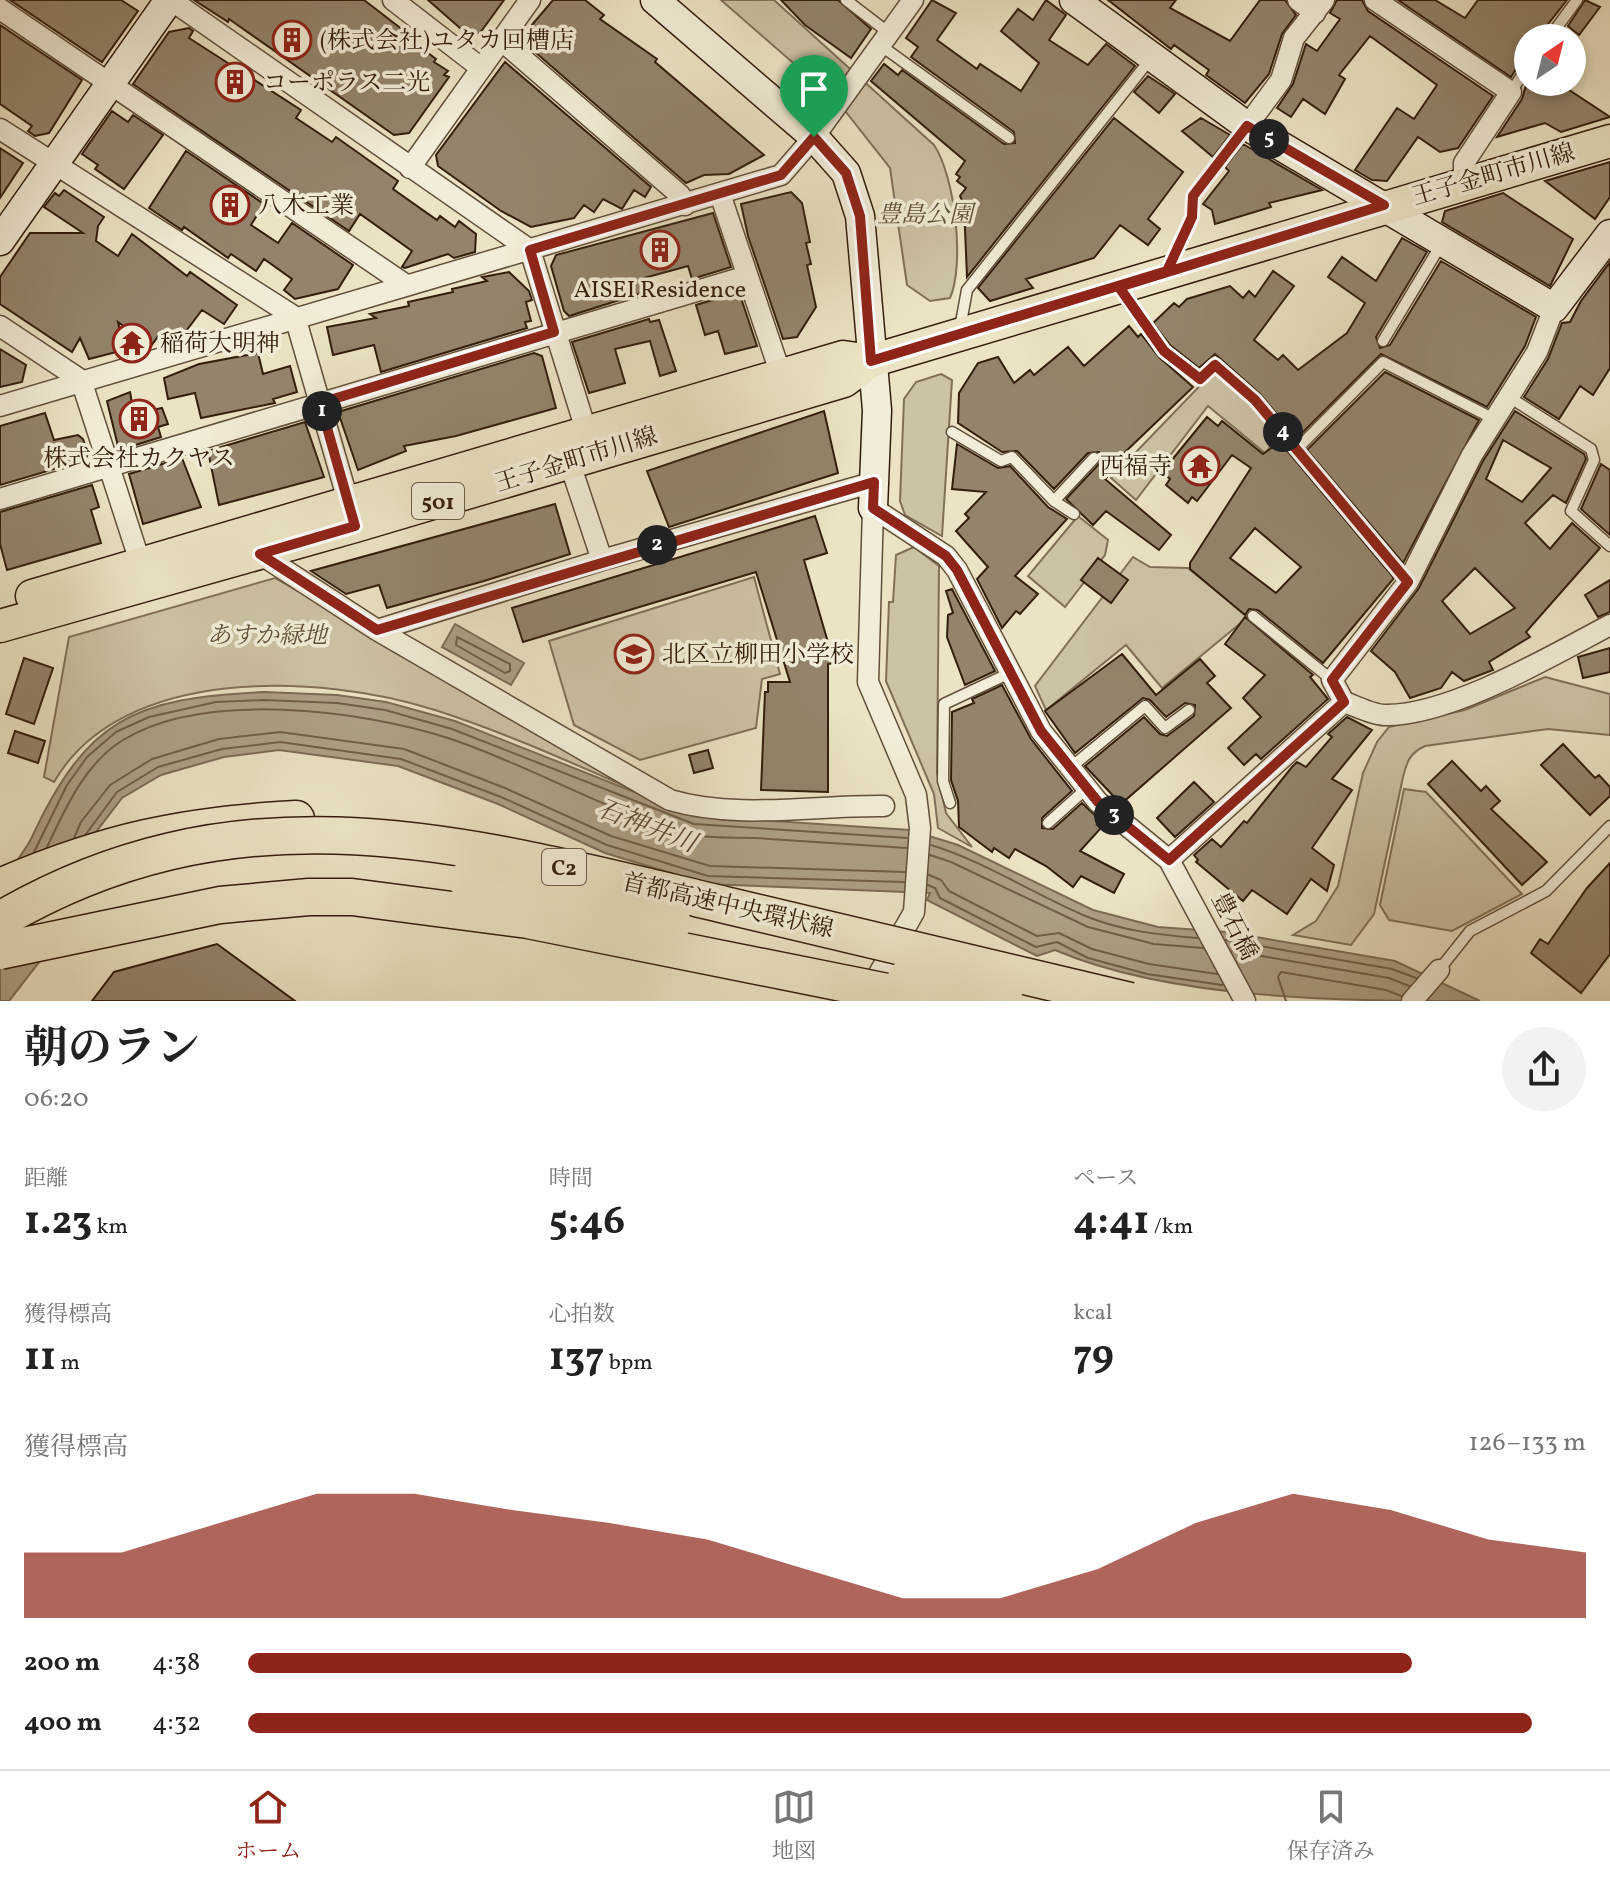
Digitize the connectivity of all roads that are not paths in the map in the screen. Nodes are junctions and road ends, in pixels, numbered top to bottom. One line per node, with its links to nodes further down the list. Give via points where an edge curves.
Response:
1 (170, 0): 18 (street); 27 (street)
2 (393, 0): 17 (street)
3 (530, 0): 15 (street)
4 (655, 0): 23 (street)
5 (846, 0): 14 (lane)
6 (913, 0): 14 (street)
7 (1074, 0): 16 (street)
8 (1298, 0): 11 (street)
9 (1375, 0): 20 (street)
10 (1577, 0): 13 (lane)
11 (1320, 6): 21 (street, via 1294,38 1281,80)
12 (0, 9): 18 (street)
13 (1559, 24)
14 (884, 39): 23 (street); 24 (lane)
15 (501, 40): 17 (street); 30 (street, via 680,195)
16 (1153, 56): 21 (street); 44 (lane, via 967,290)
17 (481, 68): 27 (street)
18 (108, 85): 26 (street); 38 (street)
19 (1514, 87): 20 (lane)
20 (1511, 92): 28 (street, via 1464,163)
21 (1247, 126): 31 (street); 36 (lane, via 1193,196 1192,217)
22 (0, 129): 26 (street)
23 (814, 137): 29 (street, via 781,175); 46 (street, via 846,173 860,216)
24 (1009, 138)
25 (1610, 141): 28 (main road, 王子金町市川線 / 501)
26 (53, 163): 32 (street); 41 (street)
27 (410, 168): 35 (street)
28 (1464, 182): 31 (main road, 王子金町市川線 / 501)
29 (720, 194): 30 (street); 37 (street)
30 (685, 205): 35 (street)
31 (1384, 205): 33 (street); 36 (main road, 王子金町市川線 / 501)
32 (0, 241)
33 (1443, 242): 40 (street); 45 (lane)
34 (1606, 246): 40 (street)
35 (530, 250): 38 (street); 43 (street)
36 (1167, 271): 39 (main road, 王子金町市川線 / 501)
37 (747, 276): 43 (street); 47 (street)
38 (406, 285): 41 (street)
39 (1119, 287): 44 (main road, 王子金町市川線 / 501); 55 (lane, via 1164,351 1200,379 1215,365)
40 (1554, 308): 49 (street, via 1537,352)
41 (295, 317): 48 (street); 50 (street)
42 (0, 326): 48 (street)
43 (554, 332): 50 (street); 53 (street)
44 (959, 335): 46 (main road, 王子金町市川線 / 501)
45 (1383, 341)
46 (871, 361): 47 (main road, 王子金町市川線 / 501, via 843,357); 57 (main road, 王子金町市川線 / 501, via 844,381); 59 (street, via 877,410)
47 (781, 375): 53 (main road, 王子金町市川線 / 501)
48 (81, 380): 51 (street); 58 (street)
49 (1509, 397): 52 (street); 64 (lane, via 1591,449 1594,460 1571,511)
50 (320, 403): 58 (street); 63 (street)
51 (0, 406)
52 (1494, 419): 55 (lane, via 1383,362); 68 (street)
53 (586, 430): 63 (main road, 王子金町市川線 / 501)
54 (952, 432): 61 (lane, via 1001,461 1012,457)
55 (1298, 448): 68 (lane)
56 (1094, 458): 61 (lane)
57 (569, 461): 63 (main road, 王子金町市川線 / 501); 66 (street)
58 (111, 466): 60 (street); 67 (street)
59 (873, 495): 66 (street); 74 (street, via 952,563); 89 (street, via 868,682 916,795 920,819 916,903)
60 (0, 499)
61 (1054, 501): 62 (lane)
62 (1074, 514)
63 (352, 515): 65 (main road, 王子金町市川線 / 501); 67 (main road, 王子金町市川線 / 501)
64 (1610, 546)
65 (260, 554): 72 (main road, 王子金町市川線 / 501); 73 (street)
66 (602, 560): 73 (street)
67 (140, 562): 69 (main road, 王子金町市川線 / 501)
68 (1408, 582): 75 (street)
69 (0, 606)
70 (1253, 616): 75 (lane)
71 (1610, 625): 76 (street, via 1506,680 1426,707 1384,715)
72 (0, 626)
73 (377, 630): 81 (street, via 670,800 697,808 745,810)
74 (1012, 672): 78 (street, via 1041,731); 80 (lane, via 944,704 943,781)
75 (1332, 680): 76 (street)
76 (1344, 702): 85 (street)
77 (1189, 710): 78 (lane, via 1165,728 1145,706)
78 (1070, 768): 79 (street)
79 (1086, 789): 82 (lane); 85 (street)
80 (950, 803)
81 (884, 806)
82 (1048, 823)
83 (1610, 826): 90 (lane, via 1546,891 1470,931)
84 (553, 864): 86 (highway, C2, bridge, via 412,828 303,818 179,829 107,845); 87 (highway, 首都高速中央環状線 / C2, bridge, via 383,835 270,836 194,847 123,866); 95 (highway, 首都高速中央環状線 / C2, bridge)
85 (1174, 867): 96 (street, 豊石橋)
86 (0, 887)
87 (0, 920)
88 (0, 954): 92 (highway, C2, bridge, via 220,905 352,897 528,920); 93 (highway, 首都高速中央環状線 / C2, bridge, via 88,913 162,889 273,870 358,868 517,889)
89 (893, 954): 91 (street); 94 (lane)
90 (1439, 970): 97 (street)
91 (863, 1001)
92 (932, 1001)
93 (1005, 1001)
94 (1104, 1001)
95 (1130, 1001)
96 (1245, 1001)
97 (1412, 1001)

